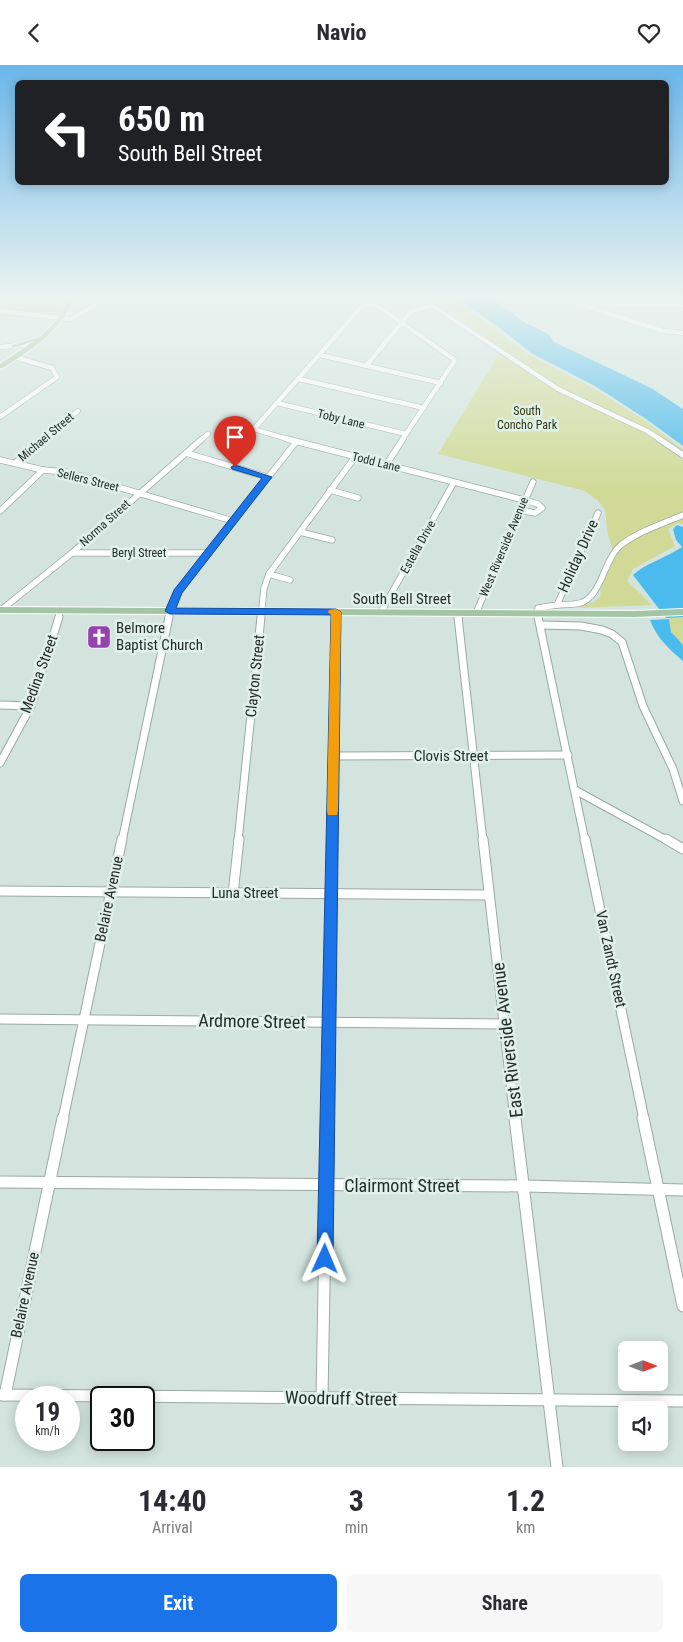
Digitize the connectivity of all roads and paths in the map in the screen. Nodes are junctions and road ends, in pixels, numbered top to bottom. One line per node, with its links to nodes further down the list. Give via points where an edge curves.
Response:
1 (37, 363): 13 (street, via 52,368 57,377)
2 (313, 363): 8 (street)
3 (355, 363): 7 (street)
4 (368, 363): 7 (street)
5 (452, 363): 9 (street)
6 (519, 363): 20 (street, via 558,389 647,431)
7 (366, 366): 9 (street)
8 (299, 379): 10 (street); 11 (street)
9 (440, 383): 11 (street)
10 (277, 403): 15 (street); 17 (street, Toby Lane)
11 (424, 407): 17 (street)
12 (78, 411): 23 (street, Michael Street)
13 (0, 417)
14 (229, 422): 15 (street, Todd Lane)
15 (254, 429): 18 (street, Todd Lane)
16 (208, 434): 19 (street, Norma Street)
17 (406, 435): 24 (street)
18 (296, 442): 21 (street, Todd Lane); 26 (street, Belaire Avenue)
19 (186, 453): 26 (street); 30 (street, Norma Street)
20 (683, 455)
21 (355, 457): 24 (street, Todd Lane); 29 (street, Clayton Street)
22 (0, 460): 23 (street, Sellers Street)
23 (14, 463): 25 (street, Sellers Street)
24 (386, 465): 28 (street, Todd Lane)
25 (42, 470): 30 (street, Sellers Street, via 67,473); 34 (street)
26 (268, 477): 37 (street, Belaire Avenue)
27 (532, 482): 32 (street, West Riverside Avenue)
28 (454, 483): 32 (street, Todd Lane); 51 (street, Estella Drive)
29 (330, 490): 31 (street); 38 (street, Clayton Street)
30 (139, 493): 37 (street, Sellers Street); 40 (street, Norma Street)
31 (358, 498)
32 (524, 500): 33 (street, West Riverside Avenue); 33 (street, via 542,507 535,513)
33 (520, 510): 53 (street, West Riverside Avenue)
34 (0, 511)
35 (598, 513): 44 (street, Holiday Drive)
36 (683, 515): 44 (street, via 615,550 593,595 584,603)
37 (233, 521): 41 (street, Belaire Avenue)
38 (300, 532): 39 (street); 42 (street, Clayton Street)
39 (332, 541)
40 (72, 553): 41 (street, Beryl Street); 45 (street, Norma Street)
41 (207, 553): 47 (street, Belaire Avenue, via 177,593)
42 (269, 574): 43 (street); 48 (street, Clayton Street)
43 (290, 580)
44 (557, 605): 54 (street, Holiday Drive, via 538,609)
45 (1, 610): 46 (main road, South Bell Street)
46 (61, 610): 47 (main road, South Bell Street); 57 (street, Medina Street)
47 (170, 611): 48 (main road, South Bell Street); 66 (street, Belaire Avenue)
48 (261, 612): 49 (main road, South Bell Street); 68 (street, Clayton Street)
49 (336, 612): 51 (main road, South Bell Street); 60 (street)
50 (683, 612): 54 (main road, South Bell Street)
51 (381, 613): 52 (main road, South Bell Street)
52 (458, 613): 53 (main road, South Bell Street); 58 (street, East Riverside Avenue)
53 (476, 613): 54 (main road, South Bell Street)
54 (538, 614): 55 (street, Van Zandt Street)
55 (541, 625): 59 (street, Van Zandt Street); 63 (street, via 602,630 622,642 643,706 673,769)
56 (0, 705): 57 (street)
57 (30, 706): 61 (street, Medina Street)
58 (475, 755): 59 (street, Clovis Street); 60 (street, Clovis Street); 69 (street, East Riverside Avenue)
59 (568, 755): 62 (street, Van Zandt Street)
60 (334, 756): 67 (street)
61 (0, 763)
62 (575, 790): 64 (street); 78 (street, Van Zandt Street)
63 (683, 801)
64 (683, 849)
65 (0, 891): 66 (street, Luna Street)
66 (112, 892): 68 (street, Luna Street); 71 (street, Belaire Avenue)
67 (330, 893): 68 (street, Luna Street); 69 (street, Luna Street); 72 (street)
68 (233, 894)
69 (490, 895): 73 (street, East Riverside Avenue)
70 (0, 1019): 71 (street, Ardmore Street)
71 (83, 1019): 72 (street, Ardmore Street); 75 (street, Belaire Avenue)
72 (328, 1022): 73 (street, Ardmore Street); 76 (street)
73 (504, 1024): 77 (street, East Riverside Avenue)
74 (0, 1182): 75 (street, Clairmont Street)
75 (49, 1182): 76 (street, Clairmont Street); 81 (street, Belaire Avenue)
76 (327, 1185): 77 (street, Clairmont Street); 82 (street)
77 (525, 1186): 78 (street, Clairmont Street); 83 (street, East Riverside Avenue)
78 (659, 1189): 79 (street, Clairmont Street); 80 (street, Van Zandt Street)
79 (683, 1190)
80 (683, 1306)
81 (2, 1395): 82 (street, Woodruff Street)
82 (322, 1398): 83 (street, Woodruff Street)
83 (549, 1401): 84 (street, Woodruff Street); 85 (street, East Riverside Avenue)
84 (683, 1401)
85 (557, 1467)

